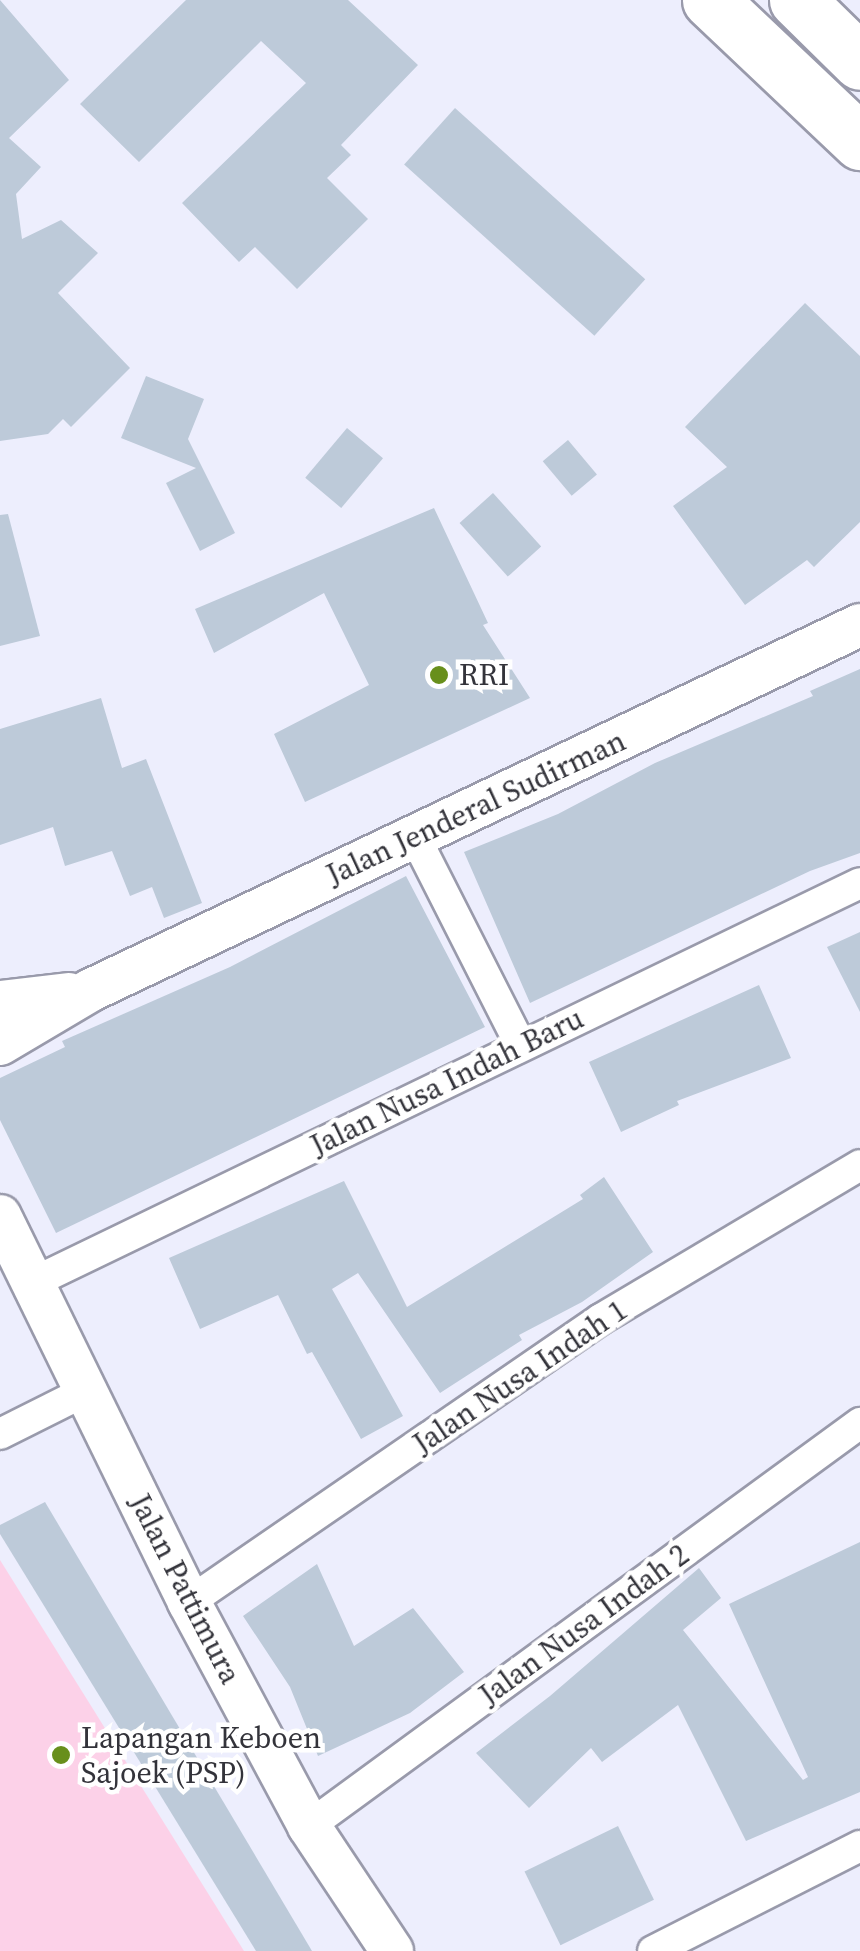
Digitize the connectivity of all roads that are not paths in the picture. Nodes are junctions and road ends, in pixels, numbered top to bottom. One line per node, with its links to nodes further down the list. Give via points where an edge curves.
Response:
1 (710, 0): 4 (highway)
2 (796, 0): 3 (highway)
3 (860, 62)
4 (860, 142)
5 (860, 625): 6 (street, Jalan Jenderal Sudirman)
6 (415, 836): 8 (street, Jalan Jenderal Sudirman); 11 (street)
7 (860, 883): 11 (street, Jalan Nusa Indah Baru)
8 (91, 990): 9 (street, Jalan Jenderal Sudirman); 10 (street, Jalan Jenderal Sudirman)
9 (0, 1002)
10 (0, 1044)
11 (521, 1046): 14 (street, Jalan Nusa Indah Baru)
12 (860, 1166): 18 (street, Jalan Nusa Indah 1, via 601,1319)
13 (0, 1216): 14 (street, Jalan Pattimura)
14 (34, 1282): 15 (street, Jalan Pattimura)
15 (88, 1390): 17 (street); 18 (street, Jalan Pattimura)
16 (860, 1423): 19 (street, Jalan Nusa Indah 2)
17 (0, 1434)
18 (190, 1602): 19 (street, Jalan Pattimura)
19 (309, 1826): 21 (street, Jalan Pattimura)
20 (860, 1846): 22 (street)
21 (392, 1951)
22 (652, 1951)

